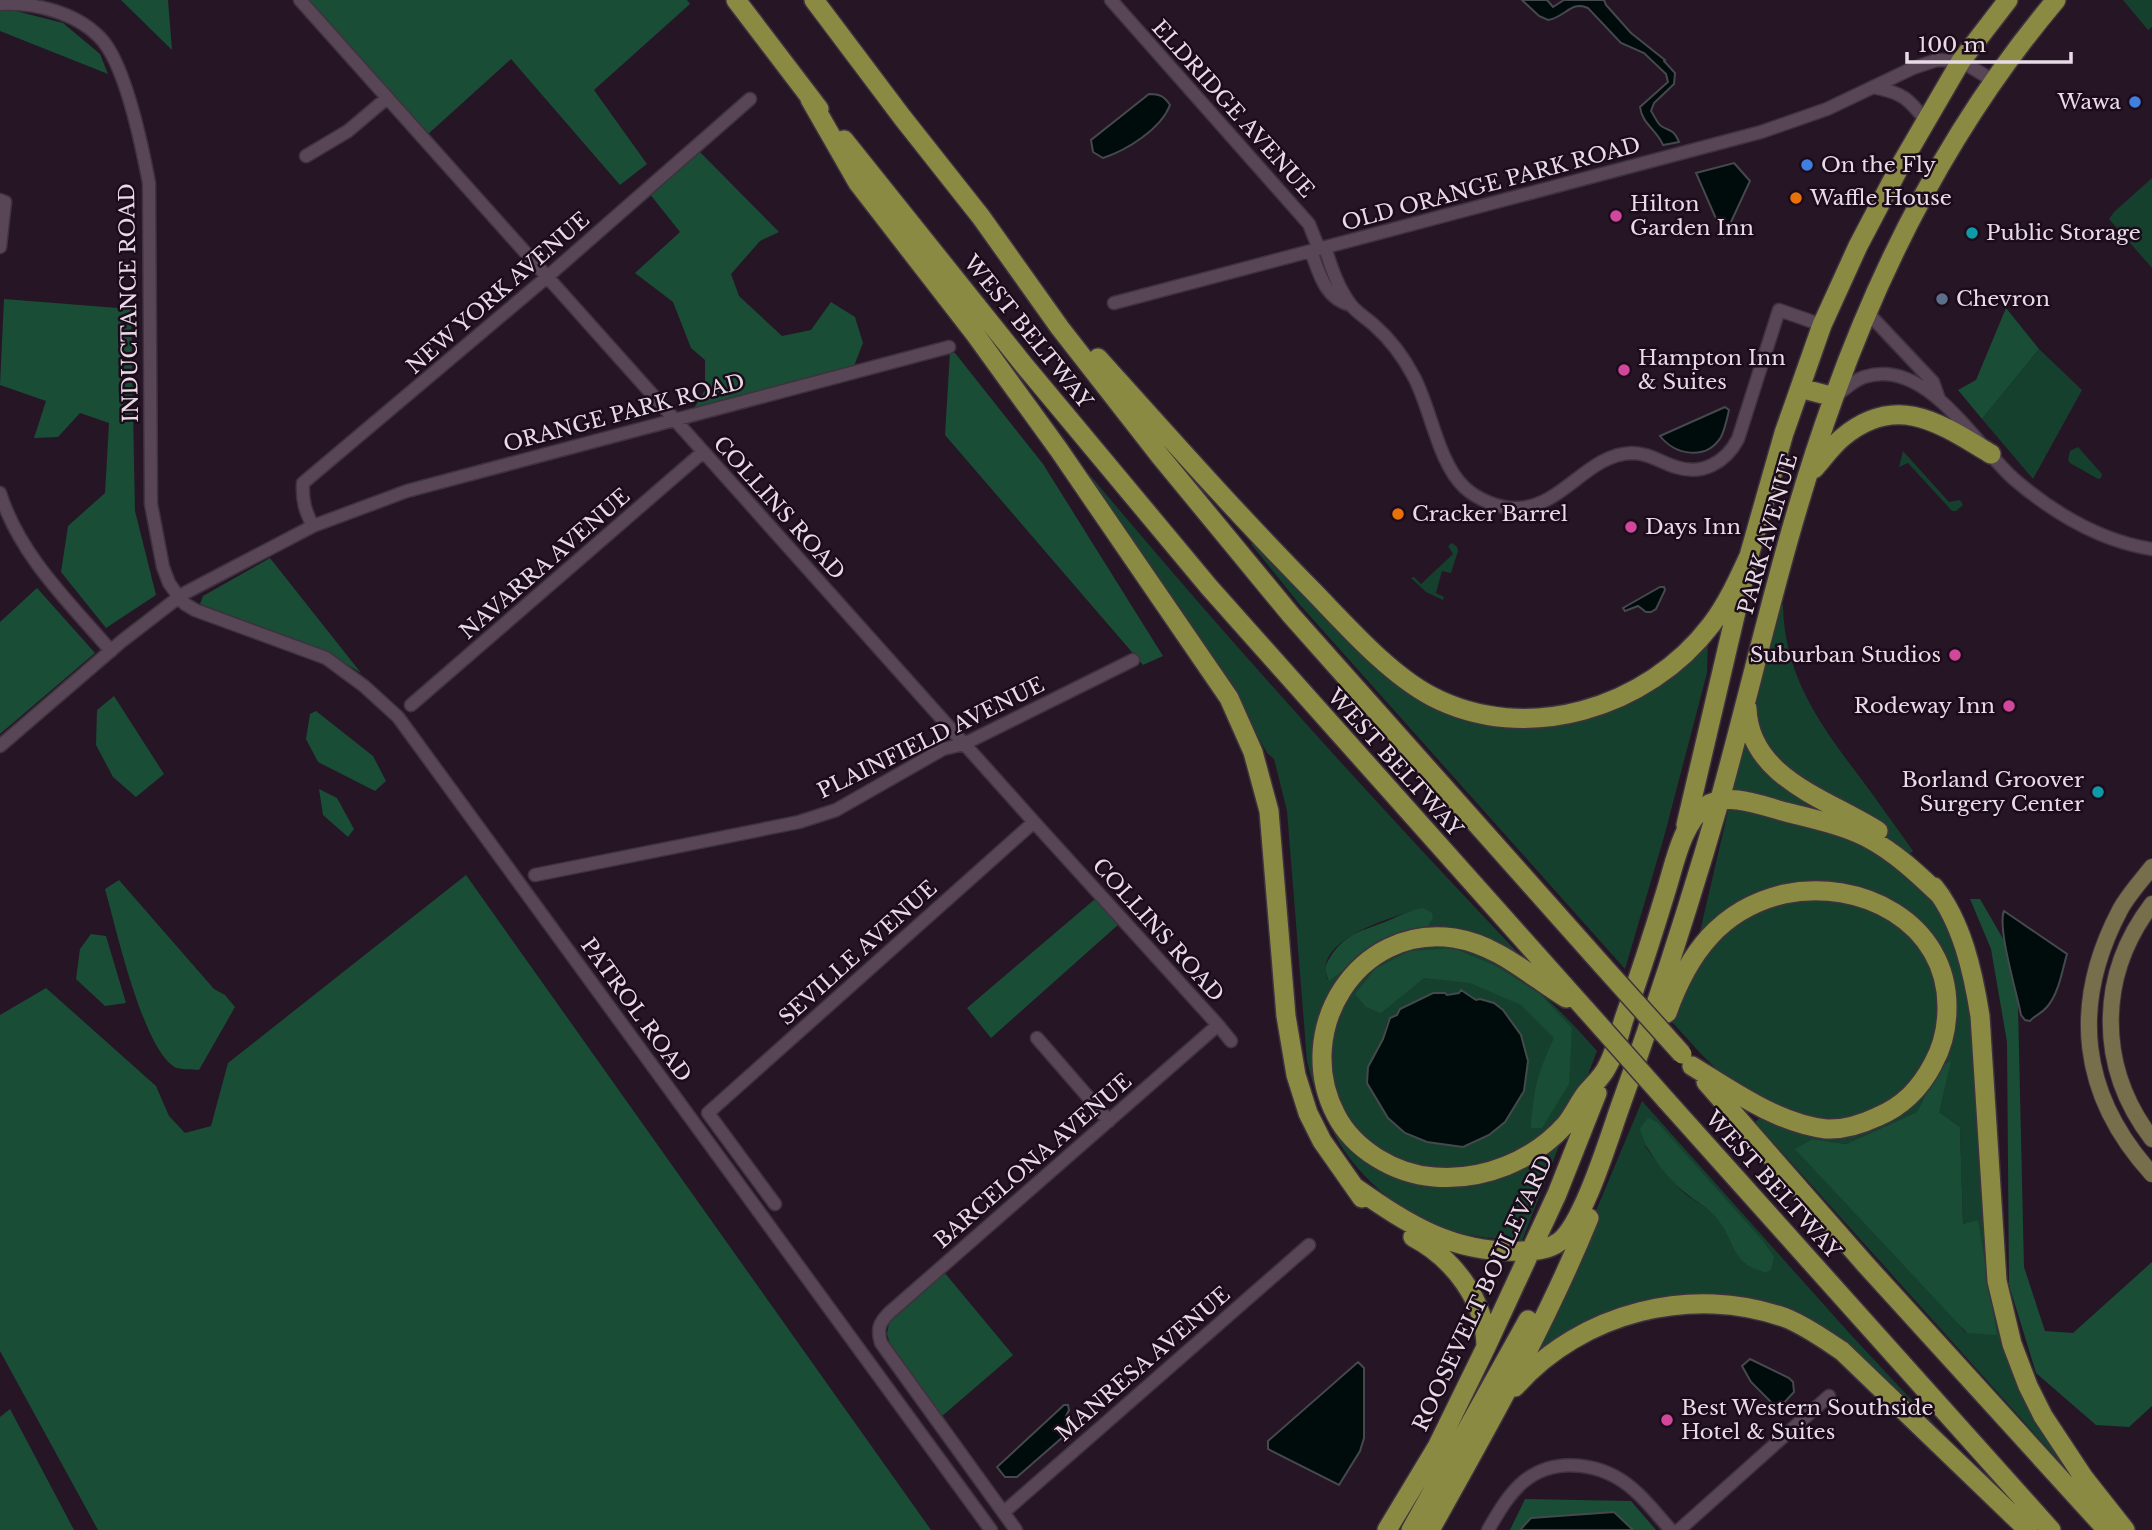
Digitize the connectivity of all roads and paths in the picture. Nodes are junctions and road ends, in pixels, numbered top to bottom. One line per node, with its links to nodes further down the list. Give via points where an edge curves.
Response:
1 (300, 0): 11 (street, COLLINS ROAD)
2 (736, 0): 13 (highway, WEST BELTWAY)
3 (814, 0): 19 (highway, WEST BELTWAY)
4 (1111, 0): 18 (street, ELDRIDGE AVENUE, via 1309,224)
5 (2008, 0): 8 (highway, PARK AVENUE)
6 (2056, 0): 9 (highway, PARK AVENUE)
7 (0, 4): 36 (street, INDUCTANCE ROAD, via 43,8 71,17 95,33 116,63 130,104 149,183 151,504 163,567)
8 (1961, 61): 9 (street); 10 (street, OLD ORANGE PARK ROAD, via 1937,60); 14 (highway, PARK AVENUE)
9 (1994, 81): 22 (highway, PARK AVENUE, via 1911,219)
10 (1872, 87): 14 (street, via 1905,97); 18 (street, OLD ORANGE PARK ROAD, via 1761,132)
11 (387, 98): 15 (street, via 348,131); 20 (street, COLLINS ROAD)
12 (750, 99): 20 (street, NEW YORK AVENUE)
13 (810, 99): 50 (highway, WEST BELTWAY, via 1209,587); 60 (highway, via 858,183 1059,450 1228,698 1253,752 1269,811 1286,1016 1296,1075 1322,1141)
14 (1927, 122): 23 (highway, PARK AVENUE, via 1879,205)
15 (306, 156)
16 (0, 201): 17 (street, via 5,202)
17 (0, 247)
18 (1318, 249): 21 (street, OLD ORANGE PARK ROAD); 23 (street, ELDRIDGE AVENUE, via 1351,305 1401,355 1422,392 1457,479 1478,497 1511,508 1552,498 1600,463 1619,455 1651,456 1686,469 1718,463 1738,439 1779,310)
19 (1022, 274): 35 (highway, via 1252,529 1336,615 1406,681 1450,705 1525,719 1590,709 1631,692 1682,656 1710,626); 54 (highway, WEST BELTWAY, bridge, via 1160,456 1291,615)
20 (547, 277): 28 (street, COLLINS ROAD); 33 (street, NEW YORK AVENUE, via 303,483 304,510)
21 (1114, 303)
22 (1868, 313): 26 (highway, PARK AVENUE); 27 (street, via 1933,383)
23 (1822, 325): 25 (highway, PARK AVENUE)
24 (949, 347): 28 (street, ORANGE PARK ROAD)
25 (1800, 388): 26 (highway); 35 (highway, PARK AVENUE)
26 (1834, 397): 27 (street, via 1860,378 1874,374 1913,382); 31 (highway, PARK AVENUE)
27 (1939, 399): 30 (street)
28 (675, 420): 29 (street, COLLINS ROAD); 33 (street, ORANGE PARK ROAD, via 407,491)
29 (703, 452): 40 (street, NAVARRA AVENUE); 41 (street, COLLINS ROAD)
30 (1992, 454): 31 (highway, via 1944,426 1900,414 1879,417 1850,432); 34 (street, via 2014,479 2069,519 2118,541)
31 (1808, 475): 39 (highway, PARK AVENUE)
32 (0, 493): 37 (street, via 18,537 34,561)
33 (313, 526): 36 (street, ORANGE PARK ROAD)
34 (2152, 549)
35 (1749, 556): 45 (highway, PARK AVENUE)
36 (179, 597): 37 (street, ORANGE PARK ROAD); 69 (street, PATROL ROAD, via 195,610 326,658 398,717)
37 (111, 651): 42 (street, ORANGE PARK ROAD)
38 (1133, 660): 41 (street, PLAINFIELD AVENUE)
39 (1747, 693): 43 (highway, PARK AVENUE); 48 (highway, via 1748,725 1755,743 1778,773 1877,831 1912,859)
40 (411, 705)
41 (964, 744): 44 (street, COLLINS ROAD); 47 (street, PLAINFIELD AVENUE, via 943,749 836,810 799,822)
42 (0, 746)
43 (1719, 800): 45 (highway, via 1698,813); 48 (highway, via 1739,800 1864,836 1908,864); 58 (highway, PARK AVENUE, via 1659,998)
44 (1034, 822): 51 (street, COLLINS ROAD); 61 (street, SEVILLE AVENUE, via 708,1113)
45 (1683, 837): 55 (highway, ROOSEVELT BOULEVARD)
46 (2152, 867): 59 (main road, via 2121,908 2103,947 2090,993 2088,1025 2091,1059 2104,1104 2121,1135)
47 (535, 875)
48 (1941, 896): 80 (highway, via 1961,938 1976,988 1997,1281 2012,1344 2050,1427)
49 (2152, 904): 57 (main road, via 2123,951 2109,1017 2124,1094)
50 (1586, 1010): 55 (highway, via 1490,949 1444,937 1406,942 1369,961 1344,985 1326,1021 1321,1053 1324,1083 1341,1124 1372,1156 1422,1176 1463,1177 1504,1167 1542,1146 1563,1127); 78 (highway, WEST BELTWAY, bridge)
51 (1218, 1025): 53 (street, COLLINS ROAD); 56 (street, BARCELONA AVENUE)
52 (1037, 1038): 56 (street)
53 (1230, 1041)
54 (1687, 1060): 67 (highway, via 1753,1103 1791,1120 1827,1129 1859,1125 1893,1110 1924,1083 1940,1052 1947,998 1939,967 1921,936 1898,914 1848,893 1777,896 1757,902 1718,928 1699,947 1675,991 1575,1252); 79 (highway, WEST BELTWAY)
55 (1607, 1069): 64 (highway, ROOSEVELT BOULEVARD)
56 (1109, 1121): 68 (street, BARCELONA AVENUE, via 889,1313 878,1330 881,1343)
57 (2152, 1139)
58 (1601, 1161): 62 (highway, ROOSEVELT BOULEVARD)
59 (2152, 1174)
60 (1356, 1188): 64 (highway, via 1400,1219 1438,1237 1479,1248); 65 (highway, via 1377,1215 1440,1253 1454,1269 1476,1302 1486,1327)
61 (775, 1204)
62 (1573, 1227): 64 (highway, via 1552,1247); 72 (highway, ROOSEVELT BOULEVARD, via 1540,1299)
63 (1309, 1245): 68 (street, MANRESA AVENUE)
64 (1531, 1251): 65 (highway, ROOSEVELT BOULEVARD)
65 (1486, 1347): 71 (highway, ROOSEVELT BOULEVARD, via 1437,1447)
66 (1829, 1396): 76 (street)
67 (1501, 1403): 73 (highway); 77 (highway, via 1553,1352 1621,1317 1703,1304 1766,1312 1789,1319 1842,1351)
68 (1004, 1512): 70 (street)
69 (991, 1530)
70 (1016, 1530)
71 (1387, 1530)
72 (1412, 1530)
73 (1430, 1530)
74 (1488, 1530): 75 (street, via 1524,1481 1556,1467 1576,1465 1618,1478)
75 (1671, 1530)
76 (1679, 1530)
77 (2028, 1530)
78 (2051, 1530)
79 (2107, 1530)
80 (2125, 1530)

